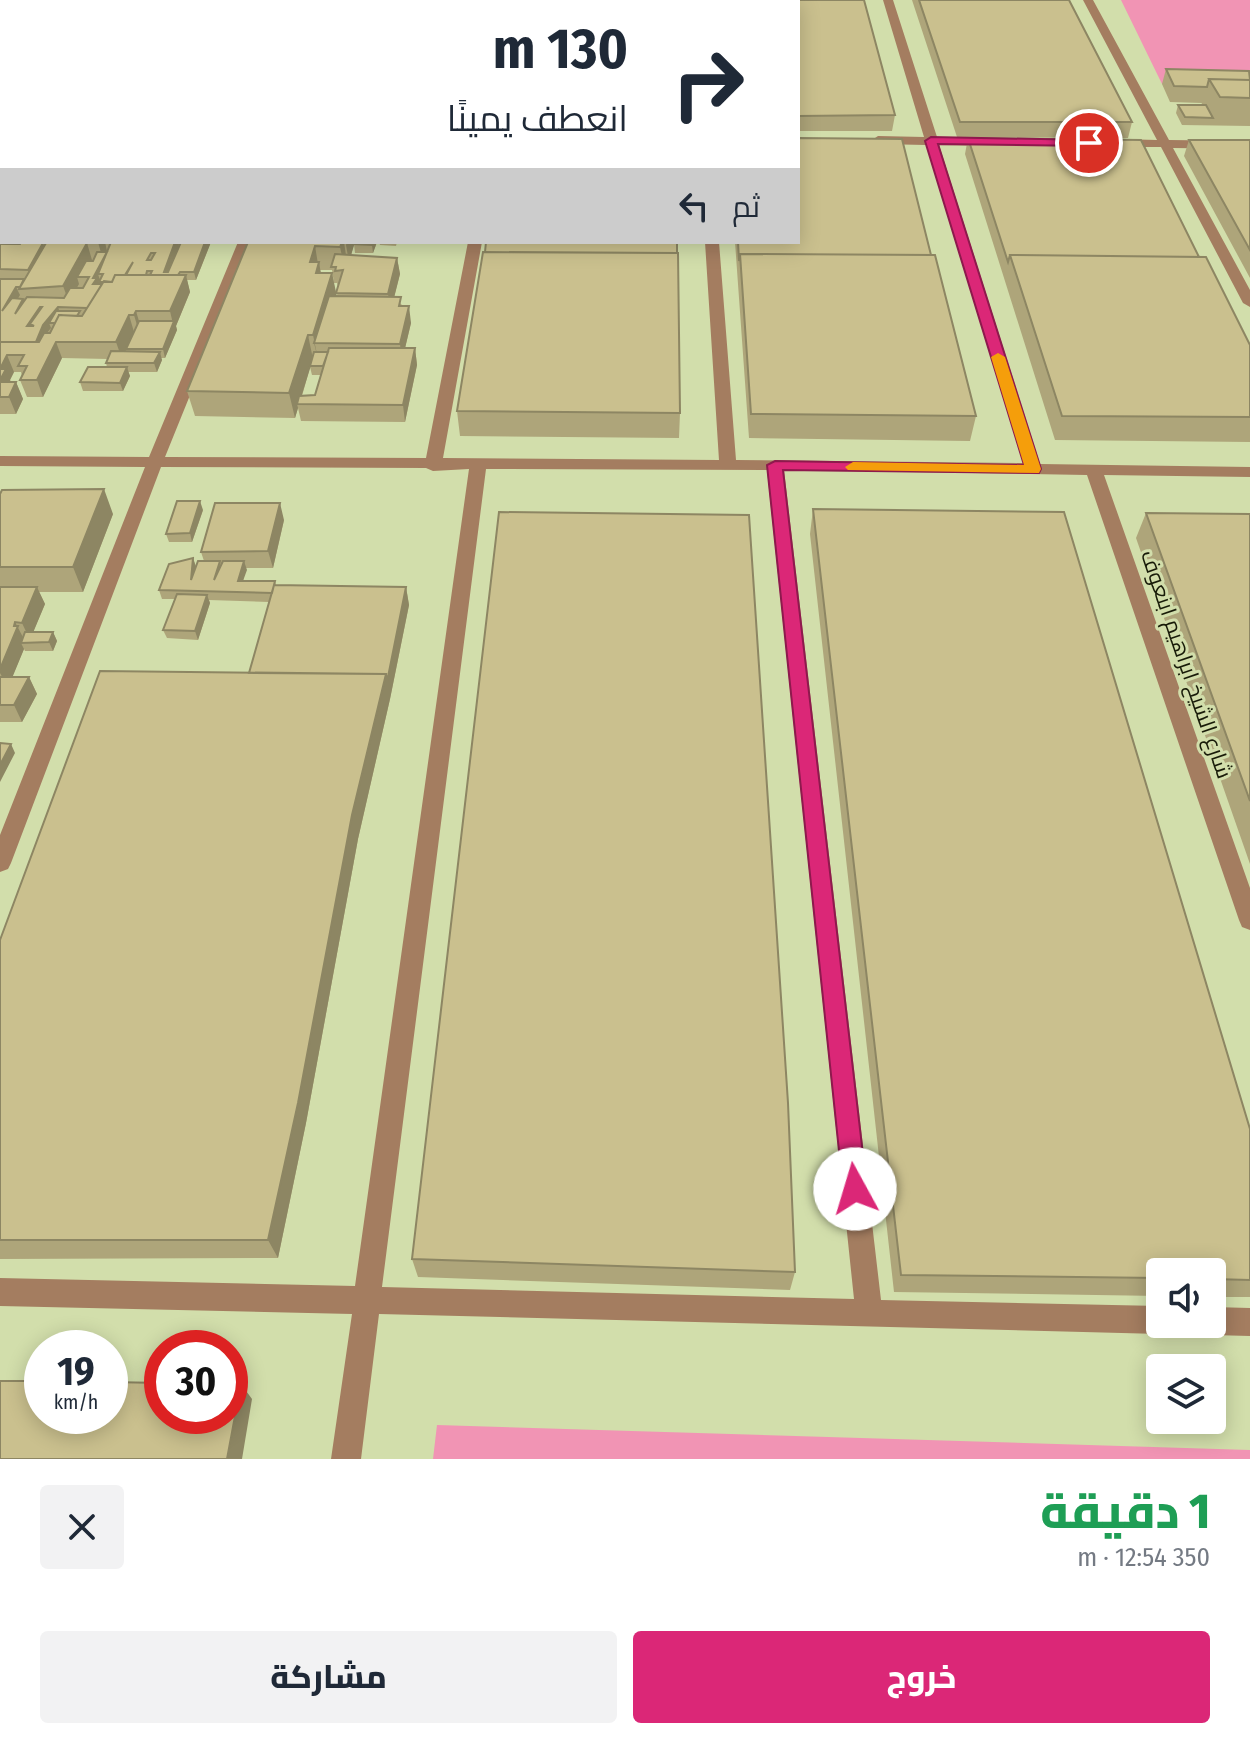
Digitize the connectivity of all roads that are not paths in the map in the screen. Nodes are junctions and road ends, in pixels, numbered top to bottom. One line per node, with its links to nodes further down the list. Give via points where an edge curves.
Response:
1 (888, 0): 4 (street)
2 (1088, 0): 7 (street)
3 (857, 140): 4 (street)
4 (931, 141): 5 (street); 19 (street)
5 (1010, 142)
6 (1105, 143): 7 (street)
7 (1164, 144): 8 (street); 12 (street)
8 (1250, 145)
9 (244, 244): 14 (street)
10 (475, 244): 17 (street)
11 (712, 244): 15 (street)
12 (1250, 303)
13 (0, 461): 14 (street)
14 (154, 464): 17 (street); 22 (street)
15 (728, 465): 16 (street); 18 (street)
16 (775, 465): 19 (street); 26 (street)
17 (433, 466): 18 (street)
18 (478, 466): 25 (street)
19 (1033, 469): 20 (street)
20 (1094, 470): 21 (street); 23 (street, شارع الشيخ ابراهيم ابنعوف)
21 (1250, 472)
22 (0, 863)
23 (1250, 920)
24 (0, 1292): 25 (street)
25 (368, 1298): 26 (street); 30 (street)
26 (869, 1315): 27 (street)
27 (1146, 1320)
28 (1226, 1321): 29 (street)
29 (1250, 1322)
30 (346, 1459)

